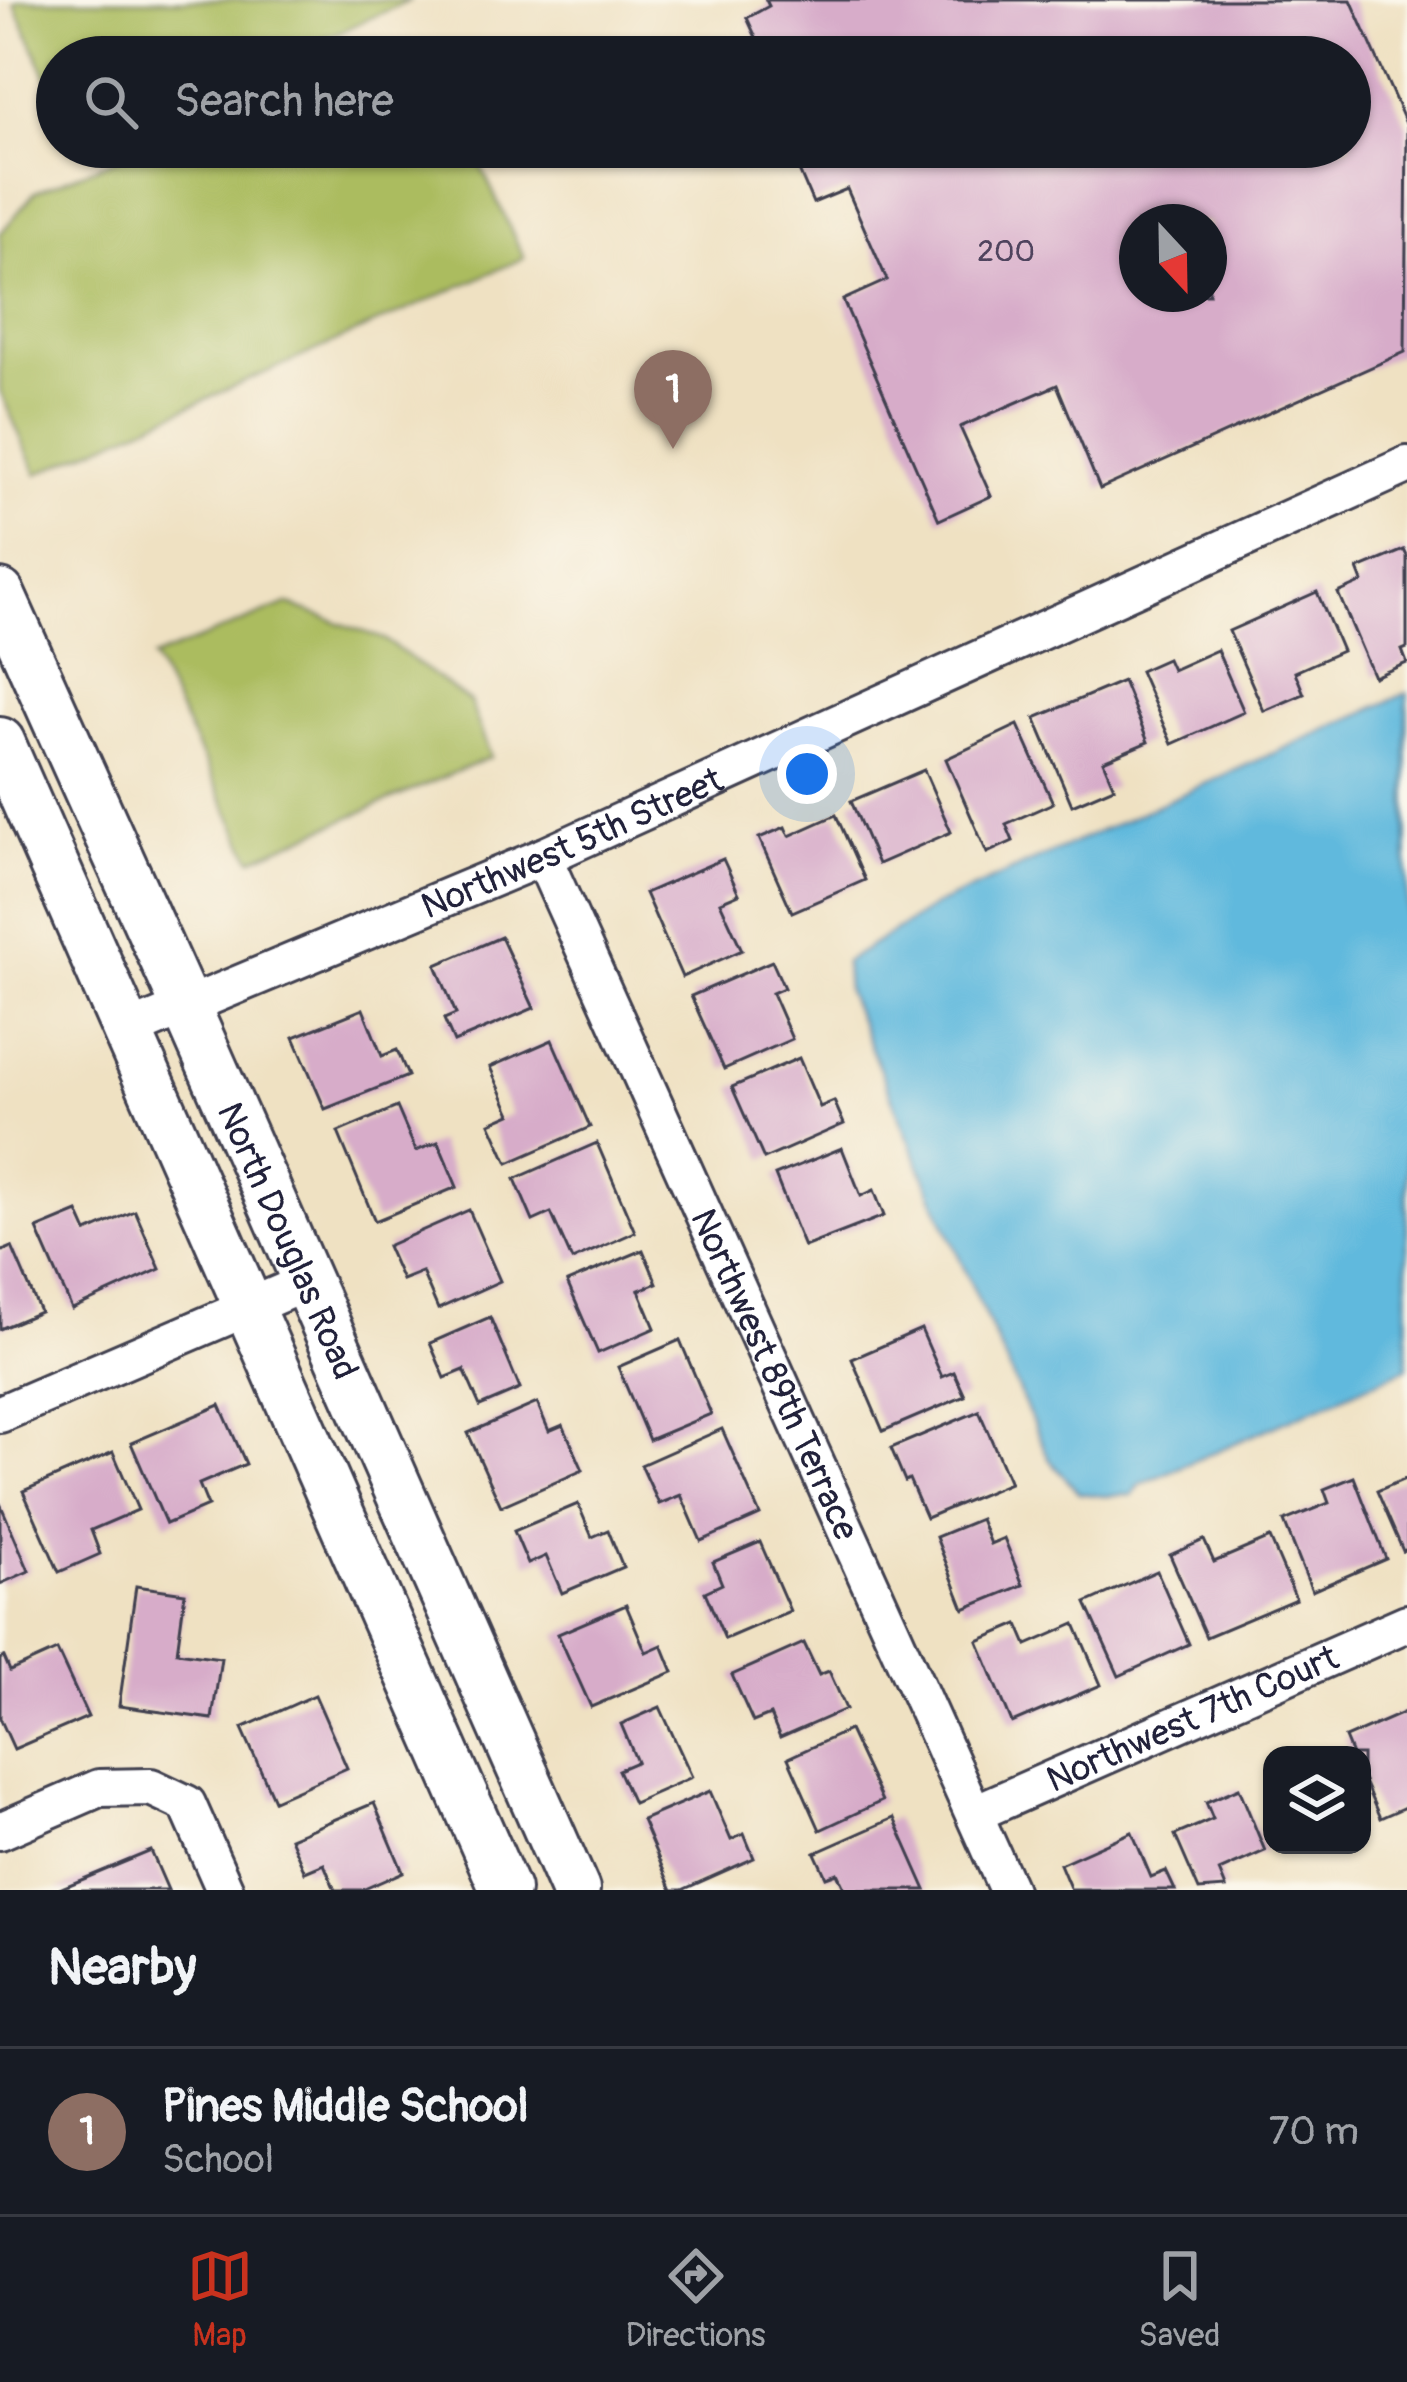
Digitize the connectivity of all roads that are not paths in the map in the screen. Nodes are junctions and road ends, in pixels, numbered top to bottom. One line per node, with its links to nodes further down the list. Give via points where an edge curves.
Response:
1 (1407, 465): 4 (street, Northwest 5th Street)
2 (0, 594): 5 (main road, North Douglas Road)
3 (0, 742): 6 (main road, North Douglas Road)
4 (543, 857): 5 (street, Northwest 5th Street); 11 (street, Northwest 89th Terrace)
5 (185, 1005): 6 (street, Northwest 5th Street); 7 (main road, North Douglas Road)
6 (127, 1031): 8 (main road, North Douglas Road)
7 (307, 1282): 8 (street); 15 (main road, North Douglas Road)
8 (248, 1307): 9 (street); 14 (main road, North Douglas Road)
9 (0, 1414)
10 (1407, 1623): 11 (street, Northwest 7th Court)
11 (975, 1813): 16 (street, Northwest 89th Terrace)
12 (0, 1831): 13 (street, via 99,1788 151,1787 187,1804)
13 (225, 1890)
14 (505, 1890)
15 (575, 1890)
16 (1008, 1890)

